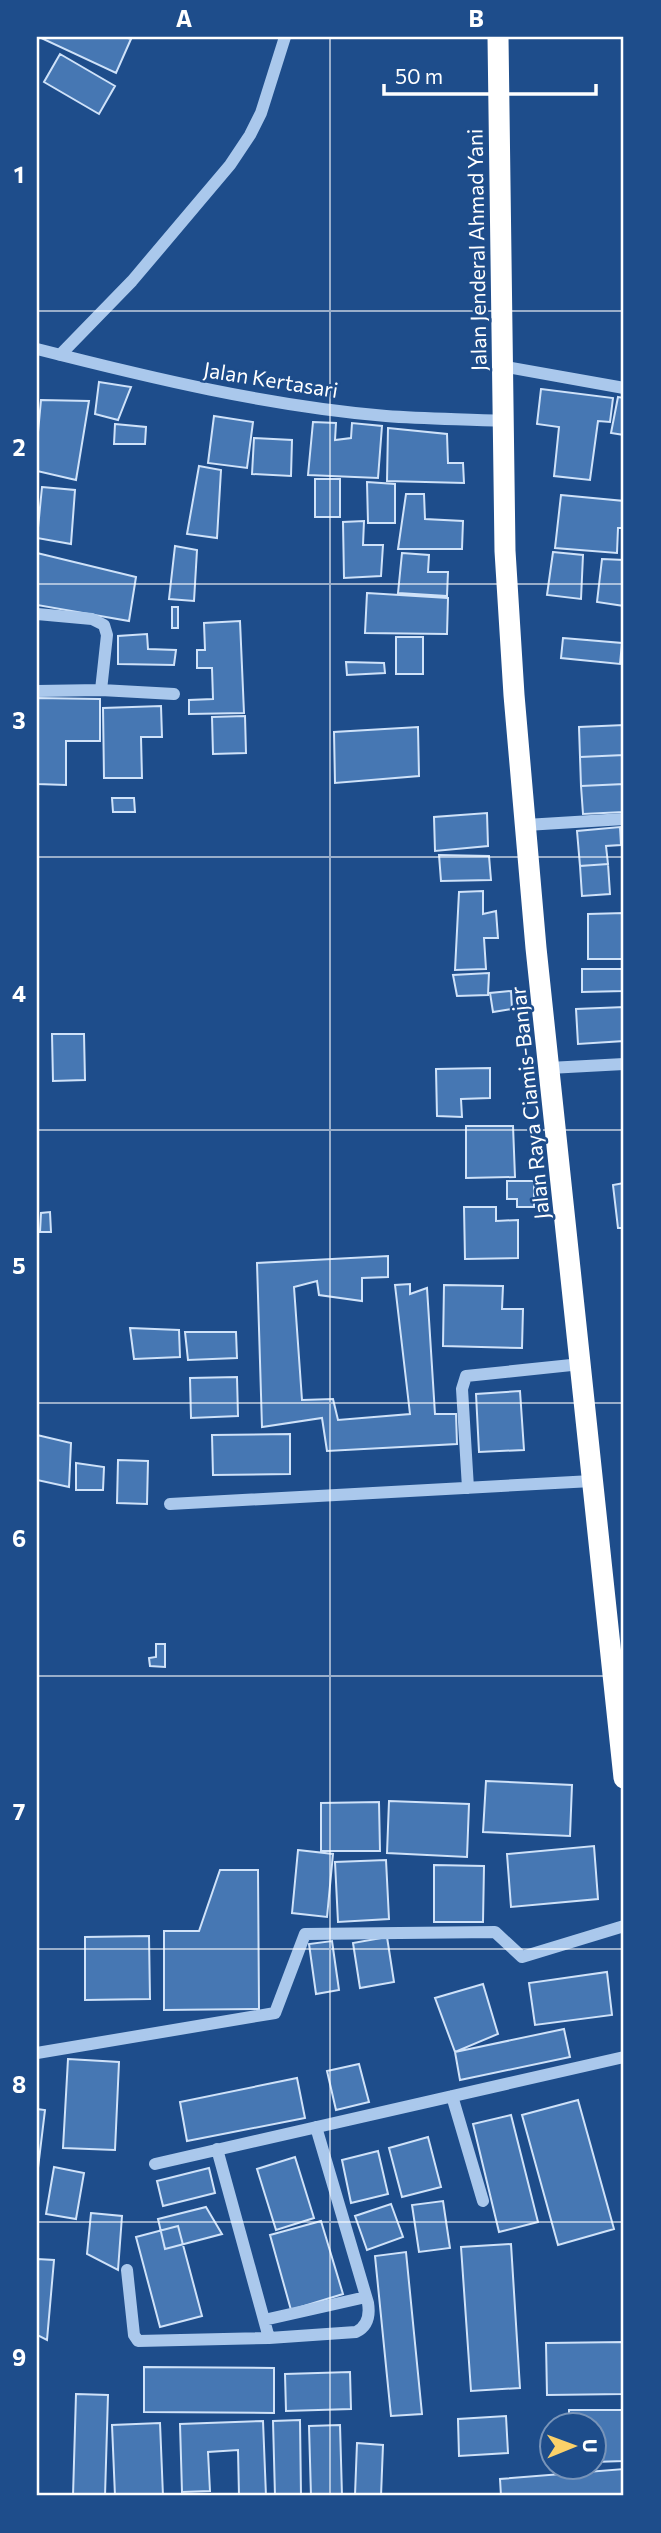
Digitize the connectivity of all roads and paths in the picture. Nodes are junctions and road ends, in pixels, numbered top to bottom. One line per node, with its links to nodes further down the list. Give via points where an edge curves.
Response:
1 (285, 37): 4 (street, via 261,113 230,165 132,281)
2 (498, 37): 5 (highway, Jalan Jenderal Ahmad Yani)
3 (37, 349): 4 (street, Jalan Kertasari)
4 (60, 355): 7 (street, Jalan Kertasari, via 291,404 386,416)
5 (501, 366): 6 (street); 7 (highway, Jalan Jenderal Ahmad Yani)
6 (624, 388)
7 (503, 421): 13 (highway, Jalan Raya Ciamis-Banjar, via 505,551)
8 (37, 614): 9 (street, via 104,625)
9 (101, 690): 10 (street); 11 (street)
10 (37, 691)
11 (174, 694)
12 (624, 819): 13 (street)
13 (526, 825): 15 (highway, Jalan Raya Ciamis-Banjar)
14 (624, 1064): 15 (street)
15 (549, 1068): 16 (highway, Jalan Raya Ciamis-Banjar)
16 (580, 1364): 17 (highway, Jalan Raya Ciamis-Banjar); 18 (street, via 466,1376 462,1389)
17 (592, 1481): 18 (street); 20 (highway, Jalan Raya Ciamis-Banjar)
18 (467, 1488): 19 (street)
19 (170, 1504)
20 (624, 1778)
21 (624, 1926): 22 (street, via 522,1956 495,1932 305,1934 275,2013)
22 (37, 2053)
23 (624, 2057): 24 (street)
24 (452, 2096): 25 (street); 28 (street)
25 (317, 2127): 26 (street); 30 (street)
26 (217, 2149): 27 (street); 31 (street)
27 (155, 2164)
28 (483, 2201)
29 (127, 2270): 32 (street, via 137,2341)
30 (366, 2297): 31 (street); 32 (street, via 367,2319 359,2331)
31 (264, 2320): 32 (street)
32 (269, 2338)

